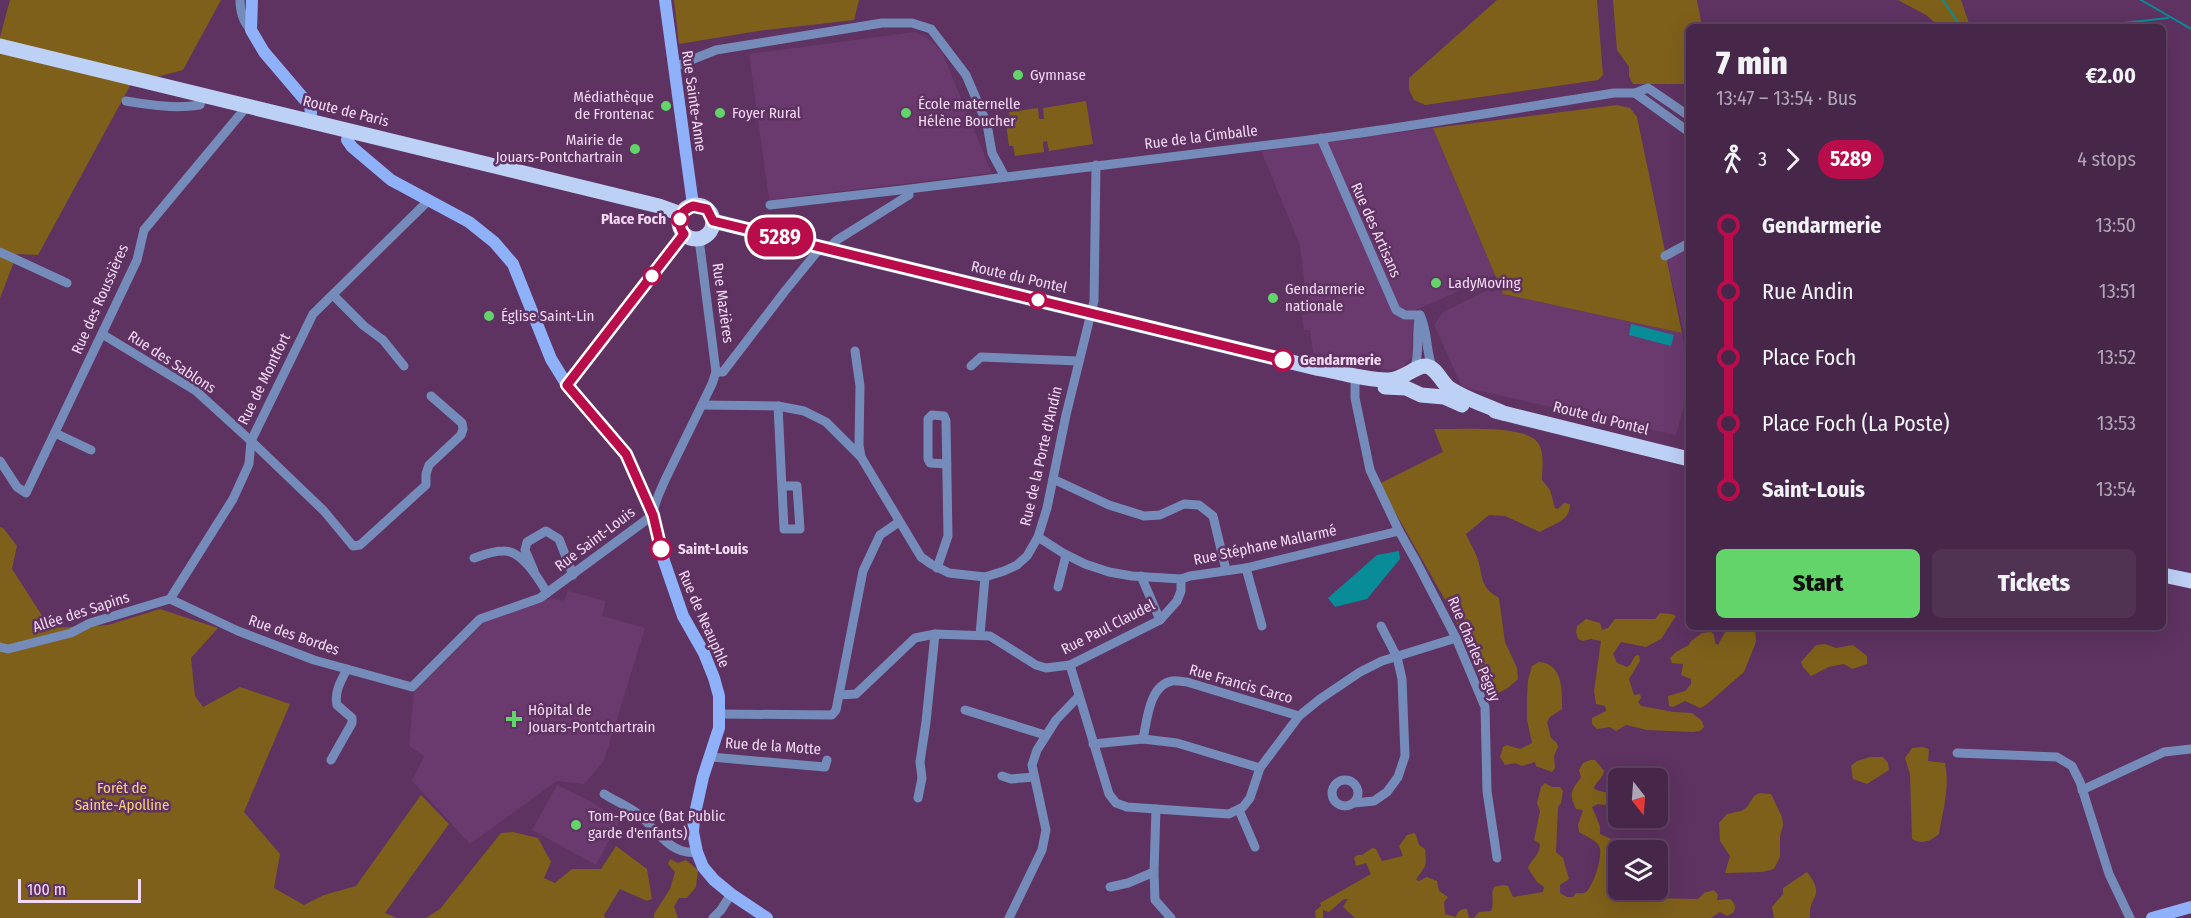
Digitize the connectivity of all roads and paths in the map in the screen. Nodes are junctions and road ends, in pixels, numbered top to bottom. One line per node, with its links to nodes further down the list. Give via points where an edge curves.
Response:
1 (240, 0): 4 (street, via 240,10)
2 (252, 0): 4 (street)
3 (665, 0): 6 (street, Rue Sainte-Anne)
4 (251, 30): 12 (street, via 264,52 310,106)
5 (0, 46): 8 (main road, Route de Paris)
6 (674, 67): 17 (street, via 716,50 882,23 912,22 932,29 966,75 987,124 992,153); 21 (street, Rue Sainte-Anne)
7 (1635, 93): 11 (street, Rue de la Cimballe, via 1648,88); 14 (street); 15 (street, Rue de la Cimballe)
8 (203, 94): 9 (street, via 200,105 188,107); 10 (main road, Route de Paris)
9 (126, 101)
10 (248, 105): 12 (main road, Route de Paris); 32 (street, Rue des Roussières, via 144,230 137,260)
11 (1686, 115)
12 (310, 120): 13 (main road, Route de Paris)
13 (350, 130): 19 (street, Rue de Neauphle, via 348,140 354,150 391,180); 21 (main road, Route de Paris)
14 (1686, 130)
15 (1321, 138): 16 (street, Rue de la Cimballe); 31 (street, Rue des Artisans, via 1396,310 1405,315)
16 (1096, 165): 17 (street, Rue de la Cimballe); 30 (street, Rue de la Porte d'Andin)
17 (1005, 177): 18 (street, Rue de la Cimballe)
18 (908, 190): 20 (street, Rue de la Cimballe); 25 (street, via 909,195)
19 (428, 201): 29 (street, Rue de Montfort); 42 (street, Rue de Neauphle, via 469,222 513,264 551,359)
20 (770, 205)
21 (687, 210): 22 (main road, via 707,209); 23 (main road, via 680,225)
22 (713, 221): 23 (main road, via 708,235); 25 (main road, Route du Pontel)
23 (692, 236): 39 (street, Rue Mazières); 42 (street)
24 (1686, 245): 27 (street)
25 (824, 248): 30 (main road, Route du Pontel); 39 (street, Rue Saint-Louis, via 785,291 723,372)
26 (0, 252): 28 (street)
27 (1665, 256)
28 (67, 283)
29 (333, 295): 35 (street, via 383,340); 49 (street, Rue de Montfort, via 313,314)
30 (1091, 312): 34 (street, Rue de la Porte d'Andin); 37 (main road, Route du Pontel)
31 (1420, 315): 38 (street); 40 (street)
32 (102, 334): 48 (street, Rue des Roussières); 49 (street, Rue des Sablons, via 196,391)
33 (855, 351): 51 (street, via 860,386)
34 (1079, 362): 36 (street, via 981,357); 55 (street, Rue de la Porte d'Andin)
35 (404, 366)
36 (971, 366)
37 (1316, 368): 38 (main road, Route du Pontel, via 1383,380 1398,379); 41 (main road, Route du Pontel)
38 (1413, 371): 40 (main road, Route du Pontel, via 1423,366); 43 (main road, via 1409,382)
39 (716, 372): 45 (street, Rue Saint-Louis)
40 (1436, 373): 43 (main road, via 1436,391); 47 (main road, Route du Pontel, via 1456,392)
41 (1355, 381): 43 (main road, Route du Pontel, via 1406,388); 59 (street, Rue Charles Péguy, via 1370,470)
42 (567, 385): 57 (street, Rue de Neauphle, via 626,454)
43 (1420, 394): 47 (main road, Route du Pontel)
44 (431, 396): 49 (street, Rue des Sablons, via 457,418 463,429 461,435 429,465 426,485 357,546)
45 (702, 405): 46 (street, Rue de la Porte d'Andin); 57 (street, Rue Saint-Louis, via 655,501)
46 (778, 406): 51 (street, Rue de la Porte d'Andin, via 804,411 826,422); 56 (street)
47 (1503, 413): 52 (main road, Route du Pontel)
48 (55, 433): 50 (street); 53 (street, Rue des Roussières, via 26,493 17,488)
49 (251, 441): 75 (street, Rue de Montfort, via 249,464 233,499)
50 (91, 450)
51 (861, 457): 58 (street, Rue de la Porte d'Andin)
52 (1686, 458)
53 (0, 461)
54 (947, 464): 54 (street, via 946,421 944,416 932,414 928,419 928,459 930,463); 63 (street, via 948,536)
55 (1053, 479): 60 (street, Rue de la Porte d'Andin); 65 (street, via 1144,516 1160,515 1184,504 1199,505 1213,516)
56 (782, 486): 56 (street, via 784,529 800,529 797,486)
57 (653, 515): 67 (street, Rue Saint-Louis); 90 (street, Rue de Neauphle, via 683,616 714,678)
58 (899, 522): 63 (street, Rue de la Porte d'Andin, via 921,556); 87 (street, via 880,535 863,571)
59 (1399, 531): 64 (street, Rue Stéphane Mallarmé); 81 (street, Rue Charles Péguy)
60 (1038, 537): 61 (street, Rue Stéphane Mallarmé); 70 (street, Rue de la Porte d'Andin, via 1017,565)
61 (1066, 555): 68 (street, Rue Stéphane Mallarmé, via 1108,572); 73 (street)
62 (474, 558): 66 (street, via 512,552)
63 (937, 568): 70 (street, Rue de la Porte d'Andin, via 963,576)
64 (1246, 568): 65 (street, Rue Stéphane Mallarmé); 77 (street)
65 (1226, 570): 71 (street, Rue Stéphane Mallarmé)
66 (534, 571): 67 (street, via 525,550 527,542 546,531 559,540); 74 (street)
67 (573, 574): 74 (street, Rue Saint-Louis)
68 (1141, 576): 71 (street, Rue Stéphane Mallarmé); 76 (street)
69 (2166, 576): 72 (main road)
70 (985, 577): 80 (street)
71 (1181, 579): 76 (street, Rue Paul Claudel, via 1177,601)
72 (2191, 581)
73 (1059, 587)
74 (547, 593): 86 (street, Rue Saint-Louis, via 480,619)
75 (170, 599): 82 (street, Allée des Sapins, via 90,623 71,633 8,649); 85 (street, Rue des Bordes, via 238,631)
76 (1160, 620): 84 (street, Rue Paul Claudel)
77 (1262, 626)
78 (1381, 626): 83 (street)
79 (935, 634): 80 (street, Rue Paul Claudel); 87 (street, Rue Paul Claudel, via 915,638 856,693); 105 (street)
80 (981, 635): 84 (street, Rue Paul Claudel, via 998,640 1036,665)
81 (1456, 639): 83 (street); 111 (street, Rue Charles Péguy, via 1485,707 1486,791)
82 (0, 647)
83 (1397, 657): 91 (street, via 1360,672); 106 (street, via 1402,678 1405,756 1398,777 1387,792 1374,801)
84 (1070, 665): 88 (street)
85 (347, 669): 86 (street, Rue des Bordes); 98 (street, via 335,699 350,714 352,723)
86 (412, 687)
87 (839, 694): 90 (street, via 836,710 827,716)
88 (1078, 697): 92 (street); 94 (street)
89 (964, 710): 92 (street)
90 (721, 714): 97 (street, Rue de Neauphle)
91 (1299, 717): 93 (street, Rue Francis Carco, via 1187,682 1172,681 1154,696); 100 (street)
92 (1045, 735): 102 (street, via 1032,765)
93 (1143, 739): 94 (street); 100 (street, via 1178,743)
94 (1093, 744): 107 (street, via 1109,794 1116,803)
95 (2191, 749): 103 (street, via 2164,752)
96 (1957, 753): 103 (street, via 2057,757 2072,766)
97 (711, 757): 99 (street, Rue de la Motte, via 825,767); 110 (street, Rue de Neauphle, via 694,818)
98 (331, 760)
99 (827, 760)
100 (1260, 768): 108 (street, via 1250,798)
101 (1002, 776): 102 (street)
102 (1034, 777): 118 (street, via 1046,830 1042,850)
103 (2082, 790): 120 (street, via 2109,874)
104 (604, 794): 110 (street, via 638,814 670,845 684,851)
105 (918, 798)
106 (1354, 803)
107 (1156, 809): 108 (street, via 1229,814); 112 (street)
108 (1239, 810): 109 (street)
109 (1255, 847)
110 (696, 849): 114 (street, via 703,867)
111 (1497, 858)
112 (1154, 872): 113 (street); 119 (street, via 1155,900)
113 (1110, 886)
114 (731, 894): 116 (street); 117 (street)
115 (2191, 907): 121 (street)
116 (713, 918)
117 (767, 918)
118 (1009, 918)
119 (1171, 918)
120 (2130, 918)
121 (2152, 918)

